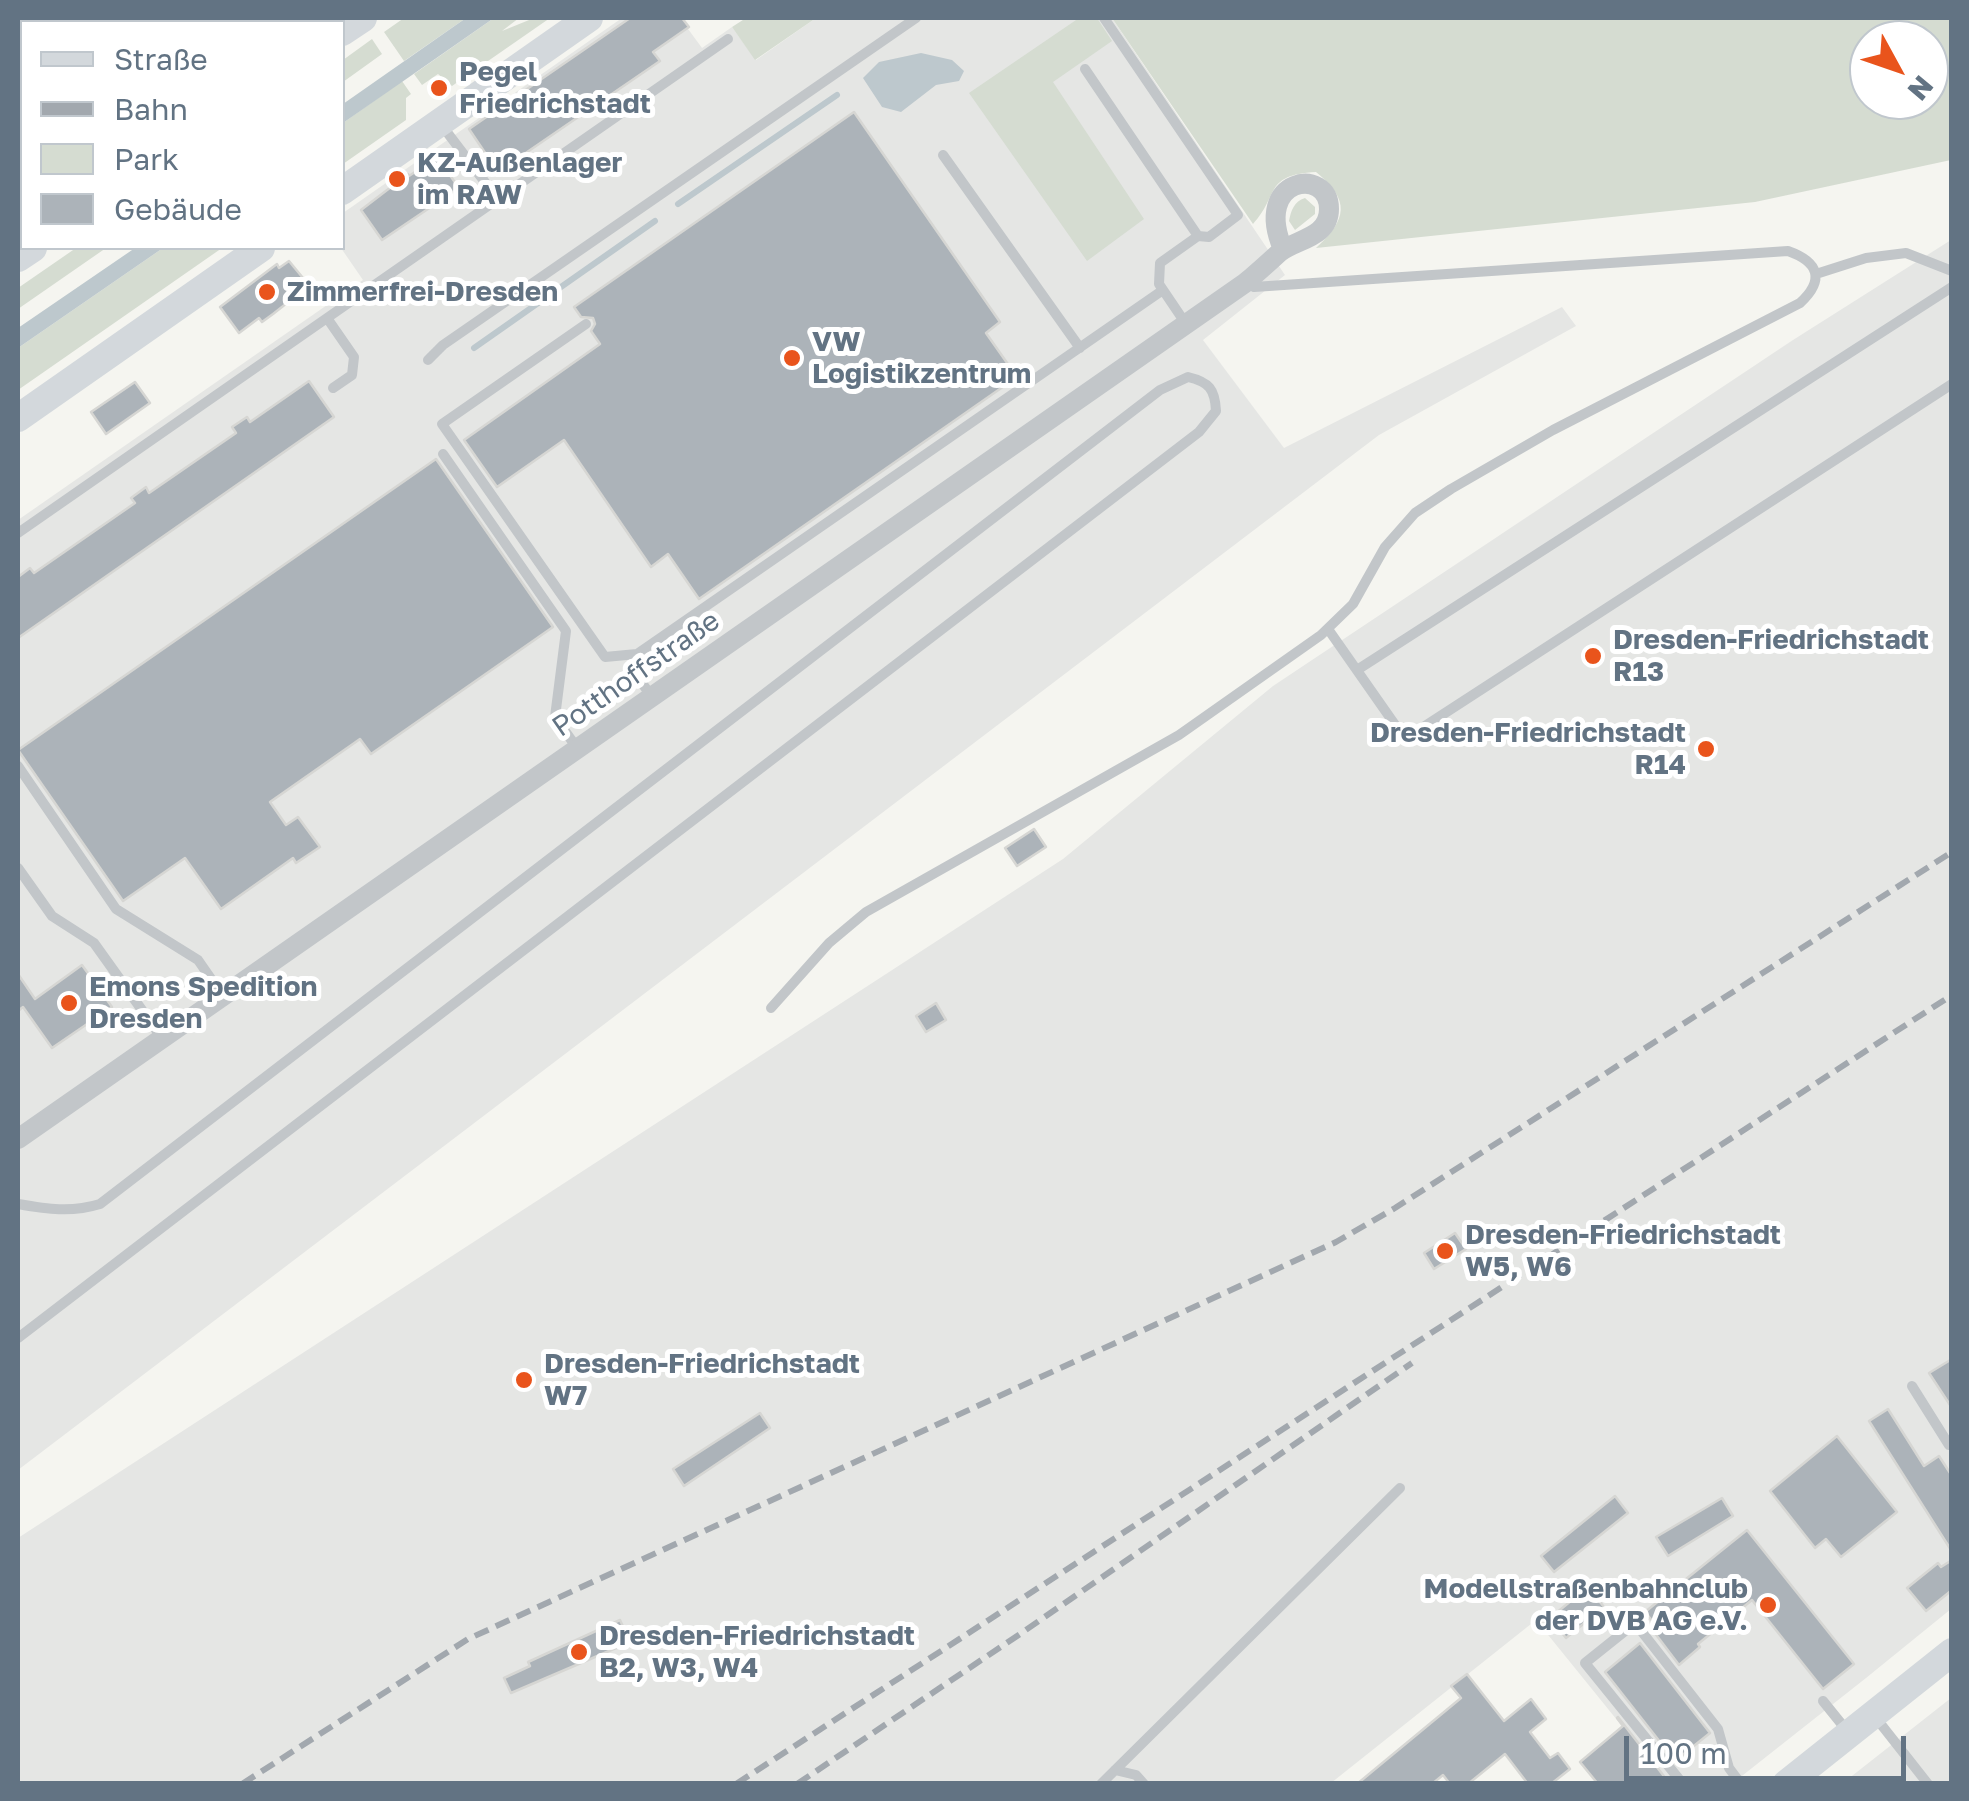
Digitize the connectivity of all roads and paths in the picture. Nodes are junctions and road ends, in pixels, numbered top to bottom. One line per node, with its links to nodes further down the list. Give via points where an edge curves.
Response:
1 (589, 18): 6 (main road)
2 (916, 18): 22 (lane)
3 (1104, 18): 10 (lane, via 1238,215 1209,237)
4 (728, 39): 9 (lane)
5 (1085, 69): 10 (lane)
6 (440, 123): 8 (main road); 9 (lane)
7 (943, 155): 21 (lane)
8 (345, 189)
9 (497, 198): 18 (lane)
10 (1198, 236): 17 (lane, via 1160,263)
11 (1283, 249): 15 (street, Potthoffstraße)
12 (258, 250): 25 (main road)
13 (1952, 271): 14 (lane, via 1906,253)
14 (1816, 274): 15 (lane, via 1811,263 1788,251); 28 (lane, via 1800,303 1553,430 1415,513)
15 (1245, 283): 20 (street, Potthoffstraße)
16 (1952, 287): 30 (lane)
17 (1163, 290): 20 (lane); 21 (lane)
18 (327, 318): 24 (lane, via 354,358 352,374); 27 (lane)
19 (586, 324): 29 (lane, via 442,424 605,657)
20 (1186, 324): 31 (street, Potthoffstraße)
21 (1080, 348): 29 (lane)
22 (428, 360)
23 (1952, 384): 30 (lane, via 1405,739)
24 (334, 388)
25 (18, 418)
26 (442, 454): 32 (lane, via 566,631 555,717)
27 (18, 533)
28 (1328, 629): 30 (lane); 36 (lane, via 1179,734 866,912)
29 (637, 654): 31 (lane, via 634,672)
30 (1357, 670)
31 (652, 697): 32 (street, Potthoffstraße)
32 (578, 748): 35 (street, Potthoffstraße)
33 (18, 766): 35 (lane, via 116,909 198,960)
34 (18, 868): 37 (lane, via 52,916 94,943)
35 (223, 996): 37 (street, Potthoffstraße)
36 (772, 1008)
37 (162, 1038): 38 (street, Potthoffstraße)
38 (18, 1139)
39 (18, 1204): 40 (lane, via 57,1211 100,1204 1160,390 1188,376 1215,393 1216,411 1200,432)
40 (18, 1338)
41 (1912, 1386): 42 (lane)
42 (1952, 1444)
43 (1400, 1488): 48 (lane)
44 (1952, 1652): 46 (main road)
45 (1823, 1701): 47 (lane)
46 (1873, 1714): 47 (main road); 54 (lane)
47 (1849, 1733): 53 (main road)
48 (1115, 1770): 49 (lane); 50 (lane)
49 (1101, 1784)
50 (1144, 1784)
51 (1683, 1784): 52 (lane, via 1585,1663 1635,1623 1718,1729)
52 (1741, 1784)
53 (1786, 1784)
54 (1928, 1784)

